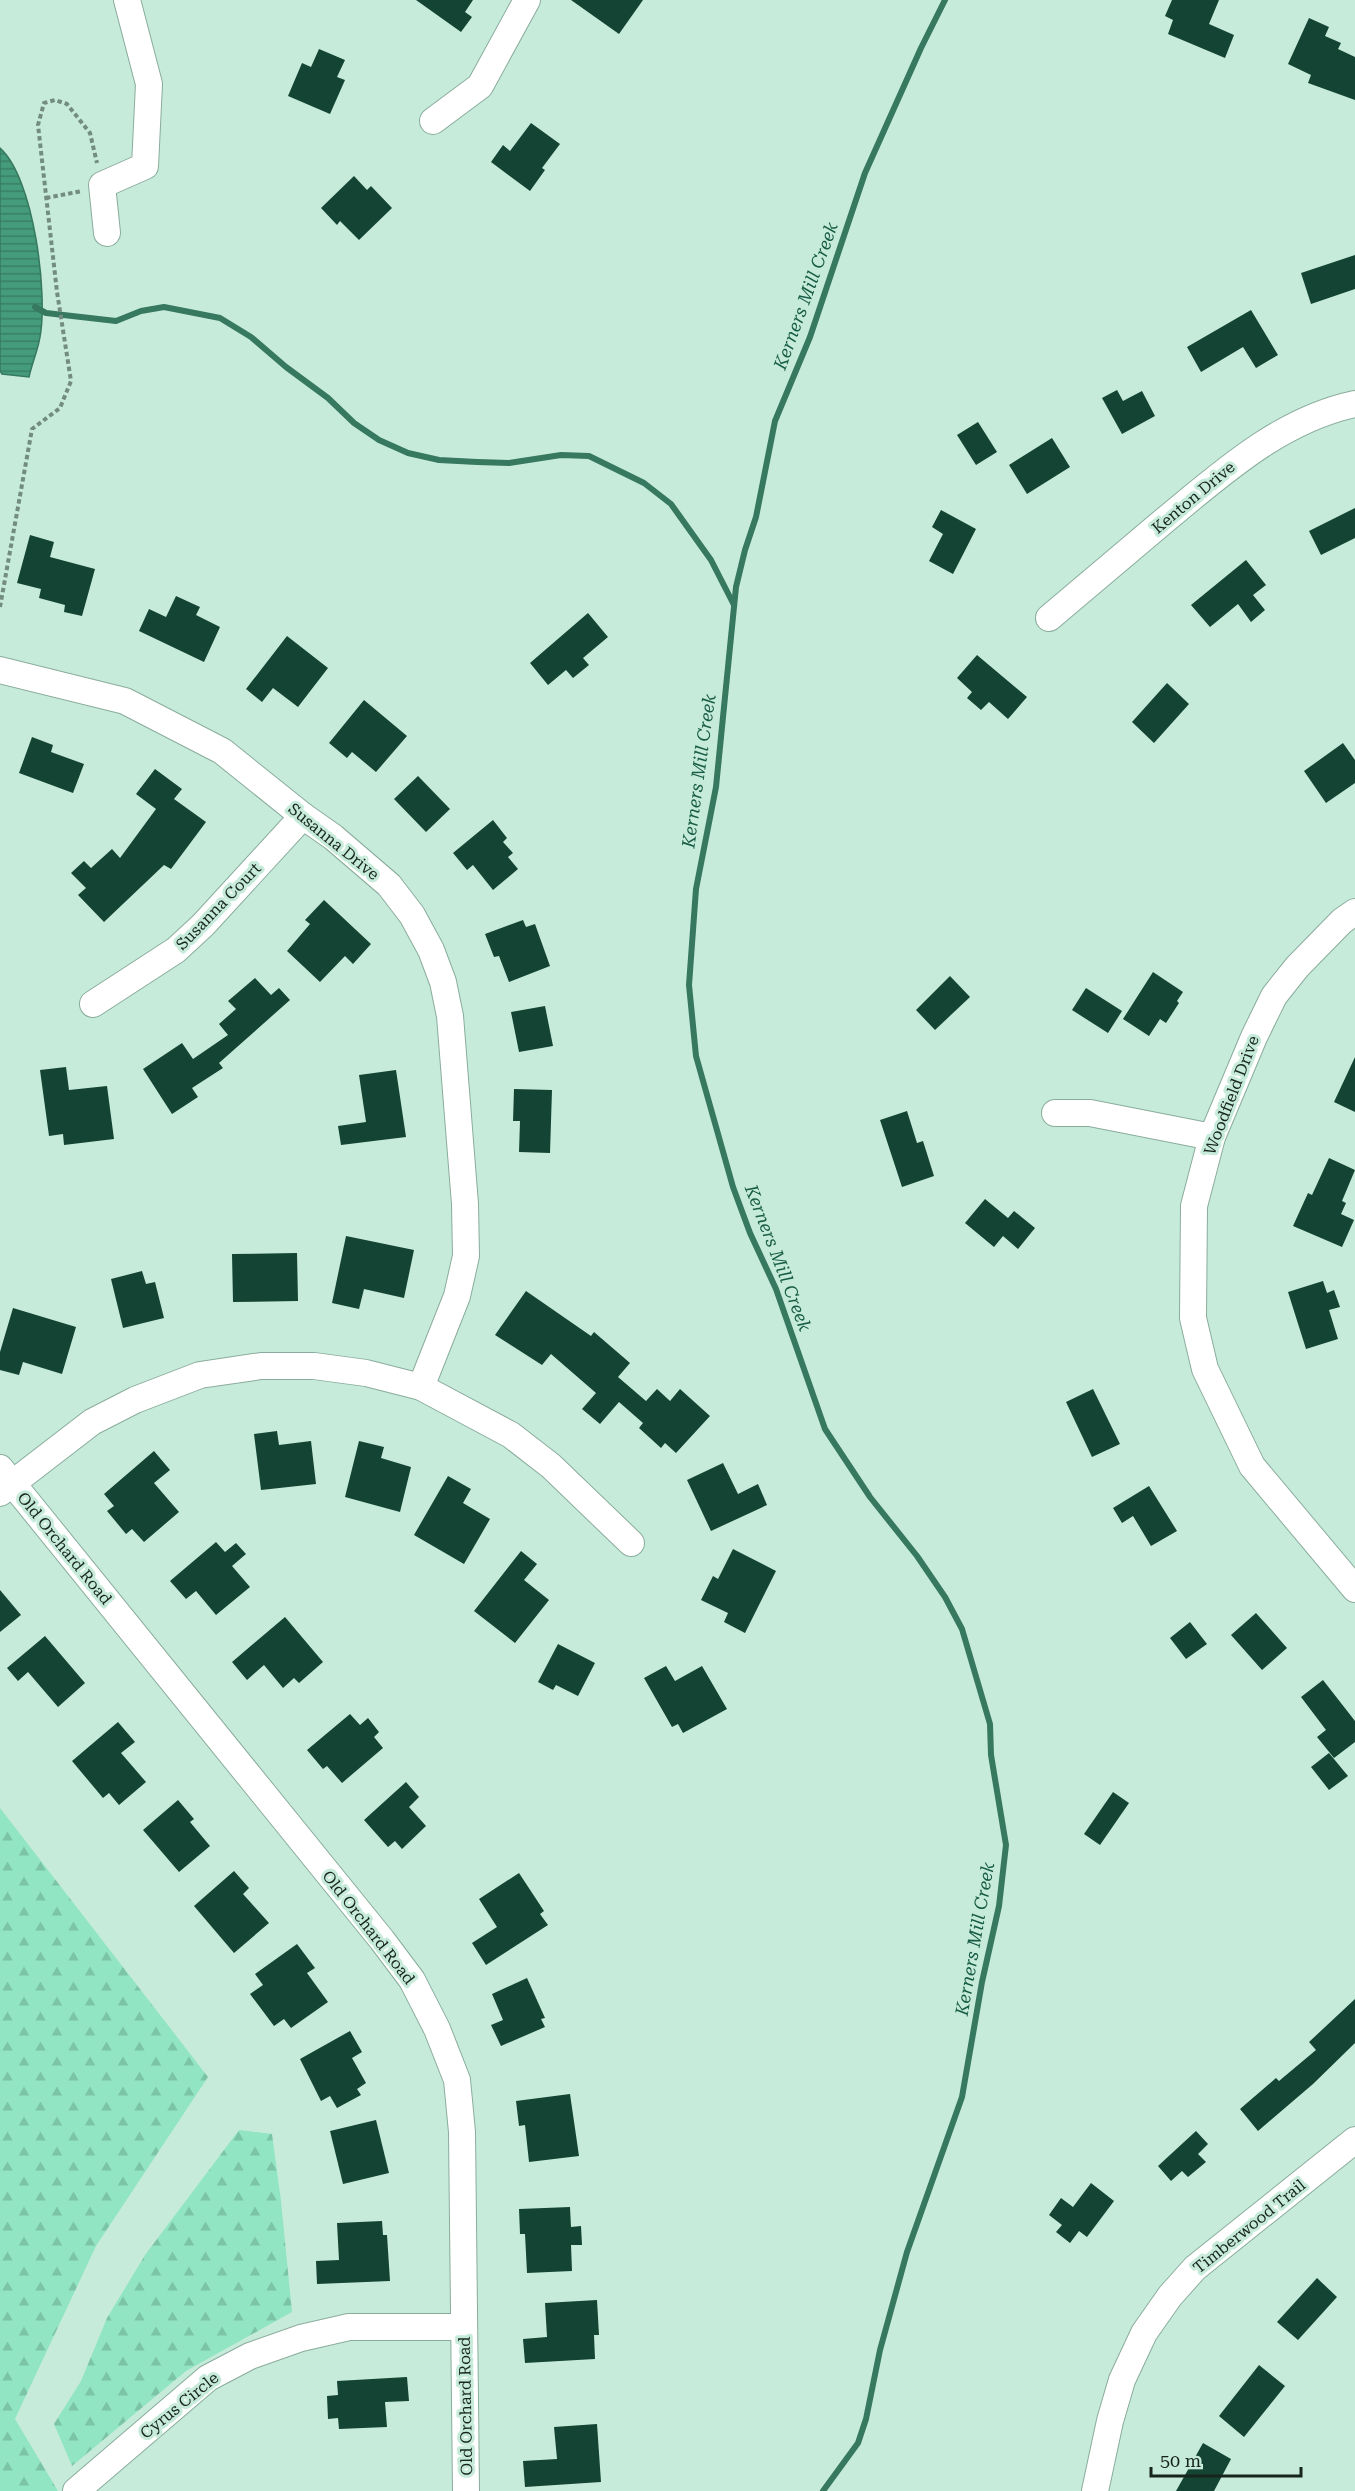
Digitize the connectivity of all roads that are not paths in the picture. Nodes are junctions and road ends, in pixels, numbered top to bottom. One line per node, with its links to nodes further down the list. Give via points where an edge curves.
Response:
1 (127, 0): 4 (street, via 148,84 145,166 102,185)
2 (526, 0): 3 (street, via 480,86)
3 (433, 120)
4 (107, 234)
5 (1355, 404): 6 (street, Kenton Drive, via 1280,434 1239,459)
6 (1049, 618)
7 (0, 670): 8 (street, Susanna Drive, via 125,701 222,751)
8 (303, 816): 10 (street, Susanna Court, via 176,950); 13 (street, Susanna Drive, via 389,885 412,915 443,982 450,1016 465,1204 465,1256 457,1296)
9 (1355, 912): 12 (street, Woodfield Drive, via 1297,967 1274,996)
10 (93, 1004)
11 (1055, 1113): 12 (street, via 1090,1113)
12 (1212, 1137): 16 (street, Woodfield Drive, via 1194,1206 1192,1318 1205,1369 1252,1466)
13 (422, 1387): 14 (street, via 366,1373 314,1366 261,1366 200,1375 135,1400 92,1422); 15 (street, via 511,1435 551,1466)
14 (4, 1481): 18 (street, Old Orchard Road, via 412,1980 457,2080 462,2132)
15 (631, 1543)
16 (1355, 1589)
17 (1355, 2140): 21 (street, Timberwood Trail, via 1195,2268 1170,2296 1144,2333 1122,2380)
18 (464, 2327): 19 (street, Cyrus Circle, via 349,2327 250,2356 208,2378); 20 (street, Old Orchard Road)
19 (81, 2489)
20 (466, 2491)
21 (1095, 2491)

